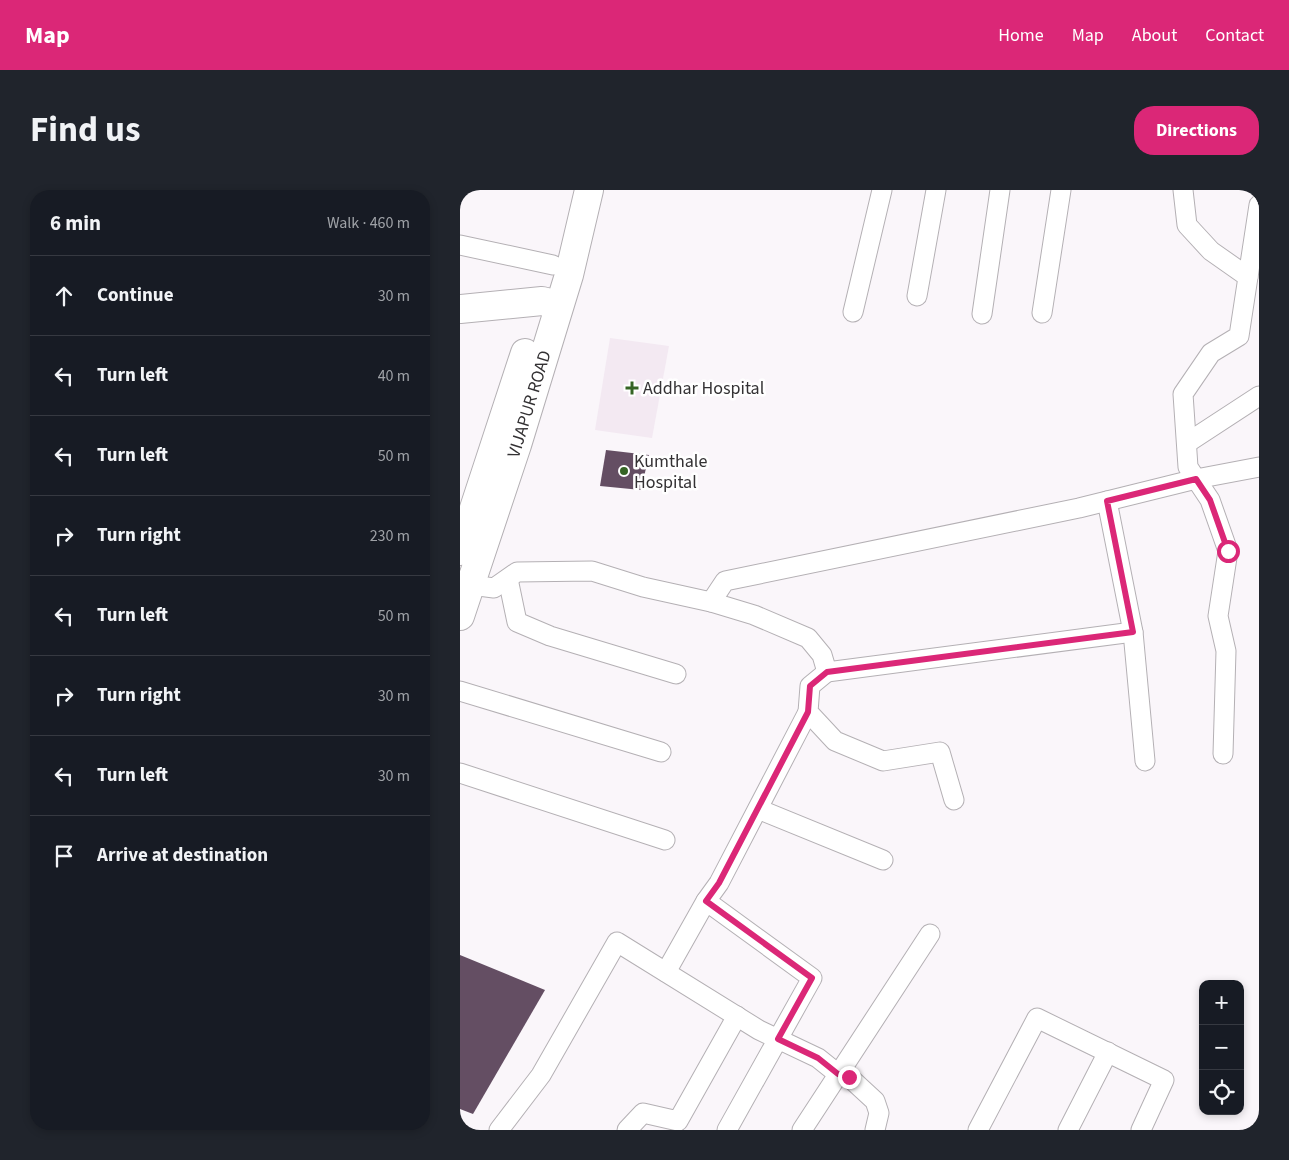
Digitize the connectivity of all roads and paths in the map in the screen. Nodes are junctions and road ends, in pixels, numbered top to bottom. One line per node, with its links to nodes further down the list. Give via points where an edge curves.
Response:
1 (571, 190): 10 (main road, VIJAPUR ROAD)
2 (589, 190): 13 (main road, VIJAPUR ROAD, via 569,275)
3 (882, 190): 15 (street)
4 (936, 190): 12 (street)
5 (1000, 190): 17 (street)
6 (1061, 190): 16 (street)
7 (1183, 190): 11 (street, via 1187,225 1211,251)
8 (1259, 205): 11 (street)
9 (460, 245): 10 (street)
10 (553, 265): 13 (main road, VIJAPUR ROAD)
11 (1248, 277): 19 (street, via 1239,336 1211,353 1183,394)
12 (917, 296)
13 (550, 303): 14 (main road); 23 (main road, VIJAPUR ROAD); 25 (main road, VIJAPUR ROAD, via 517,445)
14 (460, 308)
15 (853, 312)
16 (1042, 313)
17 (982, 314)
18 (1259, 396): 19 (street)
19 (1187, 444): 21 (street, via 1188,467)
20 (1259, 468): 21 (street)
21 (1196, 479): 22 (street); 34 (street, via 1210,500 1228,551 1218,616 1226,650)
22 (1107, 501): 26 (street, via 725,581); 28 (street)
23 (460, 551)
24 (508, 579): 25 (street, via 494,588); 26 (street, via 517,572 592,571); 30 (street, via 516,622 550,636)
25 (466, 582): 27 (main road, VIJAPUR ROAD)
26 (711, 602): 29 (street, via 754,615 808,638 822,655)
27 (460, 616)
28 (1133, 632): 29 (street); 35 (street)
29 (827, 672): 32 (street, via 810,686)
30 (676, 674)
31 (460, 691): 33 (street)
32 (808, 712): 37 (street, via 835,740 883,761 940,752); 38 (street)
33 (660, 752)
34 (1223, 754)
35 (1145, 761)
36 (460, 773): 39 (street)
37 (954, 800)
38 (758, 809): 40 (street); 41 (street)
39 (665, 840)
40 (883, 860)
41 (706, 901): 43 (street); 45 (street, via 812,978)
42 (930, 934): 47 (street)
43 (666, 972): 44 (street); 48 (street, via 617,942 541,1075)
44 (738, 1016): 45 (street); 49 (street, via 678,1122 643,1113)
45 (778, 1039): 47 (street, via 818,1058); 50 (street)
46 (1108, 1052): 53 (street, via 1037,1018); 54 (street); 55 (street, via 1164,1080)
47 (838, 1074): 51 (street); 52 (street, via 849,1077 875,1101 879,1113)
48 (499, 1130)
49 (627, 1130)
50 (727, 1130)
51 (802, 1130)
52 (875, 1130)
53 (978, 1130)
54 (1068, 1130)
55 (1140, 1130)

